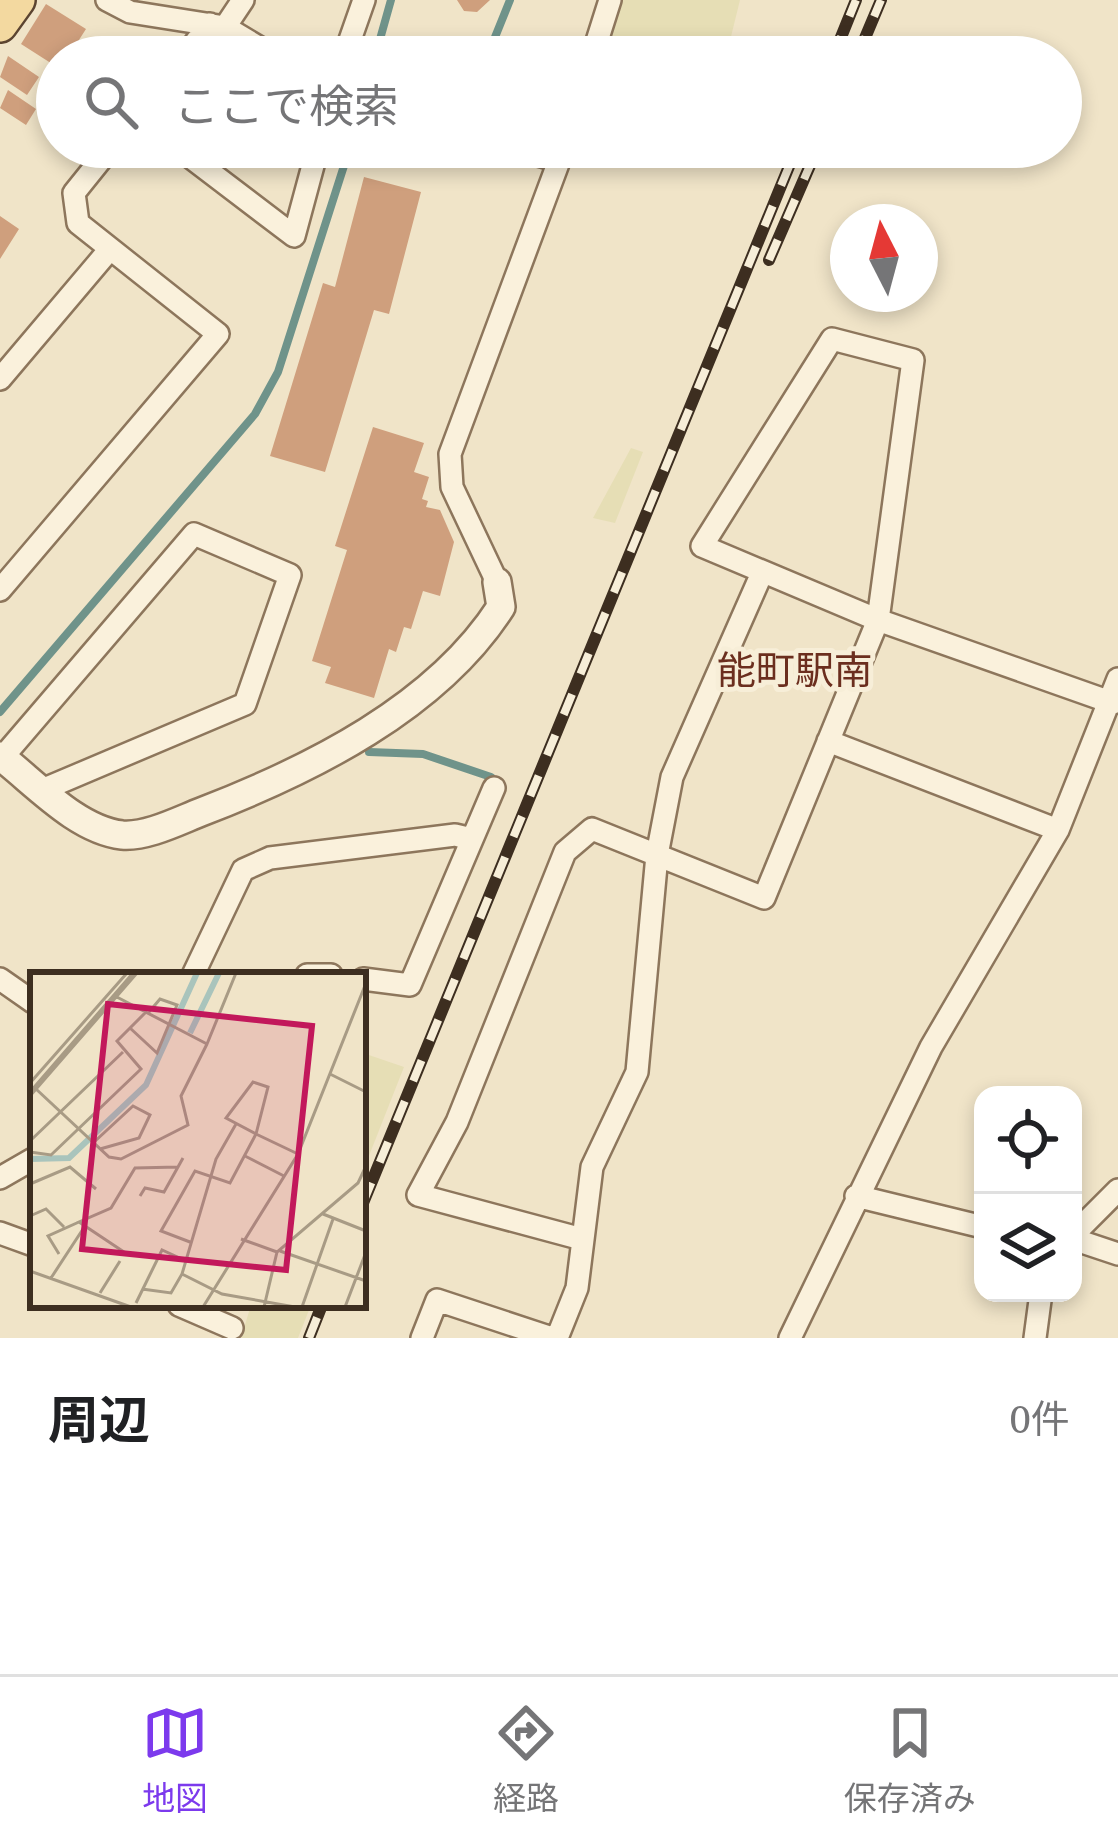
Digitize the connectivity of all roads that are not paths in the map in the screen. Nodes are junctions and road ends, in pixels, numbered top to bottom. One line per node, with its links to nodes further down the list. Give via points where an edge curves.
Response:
1 (18, 0): 6 (main road)
2 (107, 0): 7 (street, via 130,12)
3 (243, 0): 7 (street)
4 (364, 0): 10 (street)
5 (610, 0): 11 (street)
6 (0, 25)
7 (218, 26): 8 (street); 9 (street)
8 (207, 36)
9 (236, 36)
10 (351, 36)
11 (599, 36)
12 (94, 168): 16 (street, via 74,193 78,223)
13 (205, 168): 14 (street, via 294,236)
14 (312, 168)
15 (556, 168): 19 (street, via 450,454 452,487)
16 (110, 249): 17 (street); 20 (street, via 218,334)
17 (0, 379)
18 (762, 573): 21 (street); 21 (street, via 703,547 832,338 913,360); 30 (street, via 672,777)
19 (497, 582): 27 (street, via 501,607 485,630 410,699 273,784 126,836 93,827)
20 (0, 590)
21 (878, 620): 23 (street); 24 (street)
22 (1118, 679): 23 (street)
23 (1113, 703): 28 (street)
24 (829, 741): 28 (street); 30 (street, via 764,898)
25 (1, 757): 27 (street); 27 (street, via 194,534 290,575 245,704)
26 (494, 788): 29 (street)
27 (42, 790)
28 (1058, 830): 38 (street)
29 (472, 839): 31 (street, via 270,858 243,870); 33 (street, via 410,986)
30 (656, 855): 42 (street, via 637,1072 592,1167); 42 (street, via 592,829 565,852 457,1122 418,1195)
31 (196, 972)
32 (0, 979): 34 (street)
33 (366, 979)
34 (30, 1000)
35 (30, 1161): 36 (street)
36 (0, 1178)
37 (1118, 1190): 40 (street)
38 (856, 1196): 39 (street); 51 (street)
39 (974, 1225)
40 (1082, 1228)
41 (0, 1233): 44 (street)
42 (582, 1239): 50 (street, via 577,1288)
43 (1082, 1240): 45 (street)
44 (30, 1244)
45 (1118, 1254)
46 (1039, 1302): 52 (street)
47 (186, 1308): 48 (street)
48 (232, 1328)
49 (422, 1338): 50 (street, via 437,1300)
50 (555, 1338)
51 (790, 1338)
52 (1035, 1338)

